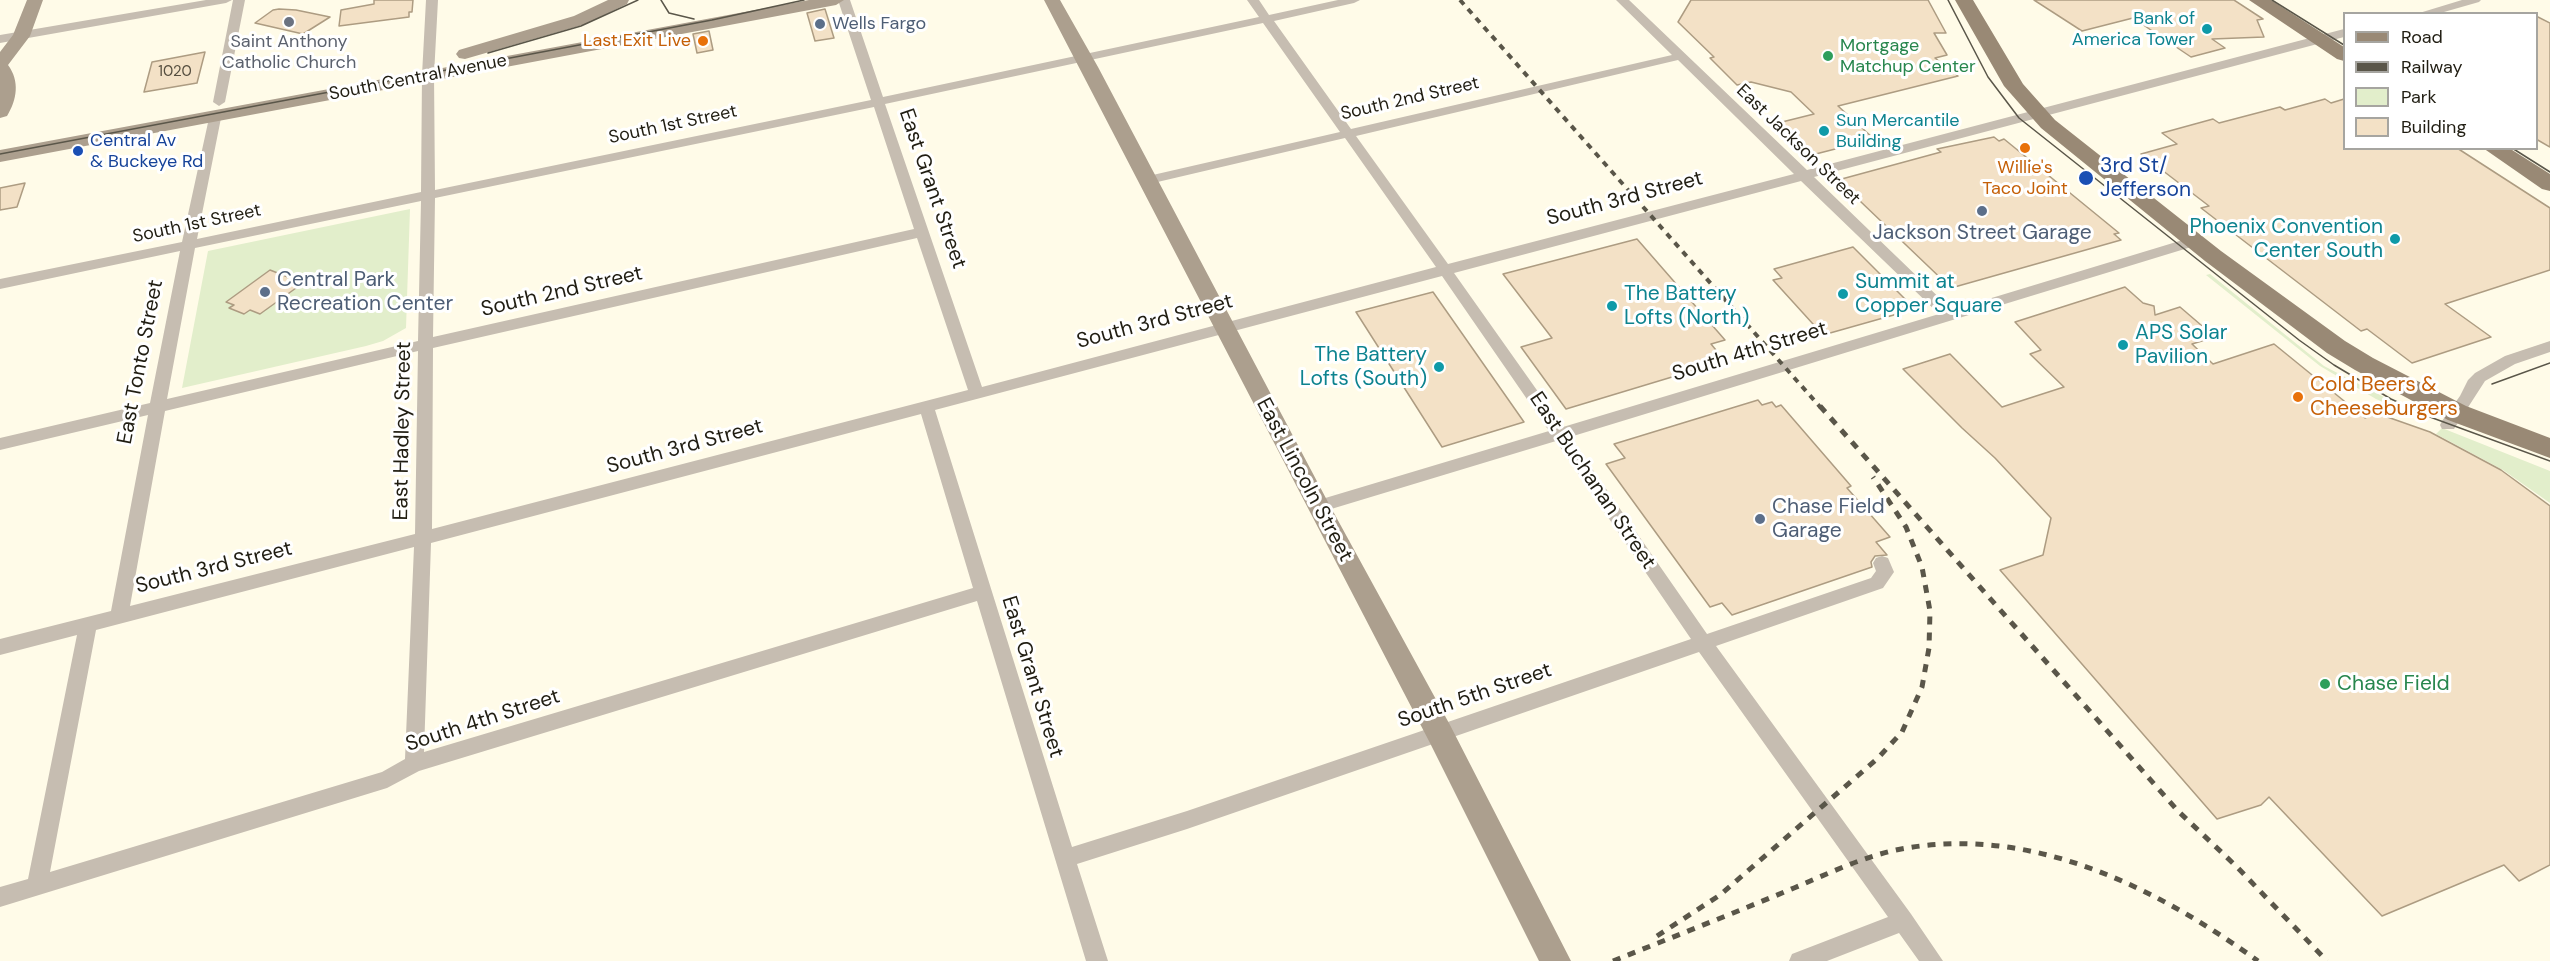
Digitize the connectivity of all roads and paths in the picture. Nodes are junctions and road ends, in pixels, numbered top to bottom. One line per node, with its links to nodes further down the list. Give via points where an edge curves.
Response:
1 (35, 0): 19 (main road)
2 (226, 0): 19 (street)
3 (239, 0): 28 (street, East Tonto Street)
4 (432, 0): 26 (street, East Hadley Street)
5 (621, 0): 26 (main road, South Central Avenue, via 580,20)
6 (791, 0): 26 (main road, via 437,71)
7 (836, 0): 26 (main road, South Central Avenue)
8 (844, 0): 27 (street, East Grant Street)
9 (1052, 0): 24 (main road, East Lincoln Street)
10 (1253, 0): 17 (street, East Buchanan Street)
11 (1354, 0): 17 (street, South 1st Street)
12 (1622, 0): 23 (street, East Jackson Street)
13 (1964, 0): 30 (main road, via 2014,86)
14 (2258, 0): 21 (main road)
15 (2475, 0): 16 (street)
16 (2430, 12)
17 (1267, 19): 24 (street, South 1st Street); 31 (street, East Buchanan Street)
18 (2343, 33): 21 (street, South 3rd Street)
19 (21, 36): 20 (street); 25 (main road)
20 (0, 39)
21 (2320, 40): 22 (main road); 30 (street, South 3rd Street)
22 (2343, 54)
23 (1681, 56): 31 (street, South 2nd Street); 35 (street, East Jackson Street)
24 (1084, 57): 27 (street, South 1st Street); 36 (main road, East Lincoln Street)
25 (0, 65): 29 (main road, via 9,82)
26 (428, 69): 28 (main road, South Central Avenue); 38 (street, East Hadley Street)
27 (879, 102): 38 (street, South 1st Street); 39 (street, East Grant Street)
28 (217, 110): 32 (main road, South Central Avenue); 34 (main road, South Central Avenue); 40 (street, East Tonto Street)
29 (0, 112)
30 (2037, 113): 35 (street, South 3rd Street); 41 (main road)
31 (1348, 134): 36 (street, South 2nd Street); 42 (street, East Buchanan Street)
32 (0, 143)
33 (2496, 150): 37 (main road)
34 (0, 156)
35 (1804, 176): 42 (street, South 3rd Street); 44 (street, East Jackson Street)
36 (1149, 180): 45 (main road, East Lincoln Street)
37 (2550, 184)
38 (427, 195): 40 (street, South 1st Street); 46 (street, East Hadley Street)
39 (923, 232): 46 (street, South 2nd Street); 48 (street, East Grant Street)
40 (188, 244): 43 (street, South 1st Street); 50 (street, East Tonto Street)
41 (2204, 249): 44 (street, South 4th Street); 51 (main road, via 2306,340 2348,369)
42 (1444, 270): 45 (street, South 3rd Street); 52 (street, East Buchanan Street)
43 (0, 284)
44 (1949, 315): 52 (street, South 4th Street)
45 (1225, 327): 48 (street, South 3rd Street); 56 (main road, East Lincoln Street)
46 (425, 345): 50 (street, South 2nd Street); 57 (street, East Hadley Street)
47 (2550, 346): 51 (street, via 2510,360 2480,377)
48 (976, 392): 49 (street, South 3rd Street)
49 (926, 406): 57 (street, South 3rd Street); 59 (street, East Grant Street)
50 (156, 407): 53 (street, South 2nd Street); 60 (street, East Tonto Street)
51 (2453, 419): 54 (main road); 55 (main road)
52 (1560, 434): 56 (street, South 4th Street); 62 (street, East Buchanan Street)
53 (0, 444)
54 (2550, 447)
55 (2550, 467)
56 (1318, 507): 64 (main road, East Lincoln Street)
57 (423, 538): 60 (street, South 3rd Street); 65 (street, East Hadley Street)
58 (1882, 563): 62 (street, South 5th Street, via 1885,572 1877,583)
59 (982, 592): 65 (street, South 4th Street); 66 (street, East Grant Street)
60 (119, 616): 61 (street, South 3rd Street)
61 (88, 625): 63 (street, South 3rd Street); 67 (street)
62 (1703, 644): 64 (street, South 5th Street); 69 (street, East Buchanan Street)
63 (0, 648)
64 (1440, 734): 66 (street, South 5th Street); 71 (main road, East Lincoln Street)
65 (414, 764): 67 (street, South 4th Street, via 387,779)
66 (1065, 859): 70 (street, East Grant Street)
67 (38, 886): 68 (street, South 4th Street)
68 (0, 897)
69 (1904, 921): 72 (street); 73 (street, East Buchanan Street)
70 (1097, 961)
71 (1555, 961)
72 (1800, 961)
73 (1932, 961)

